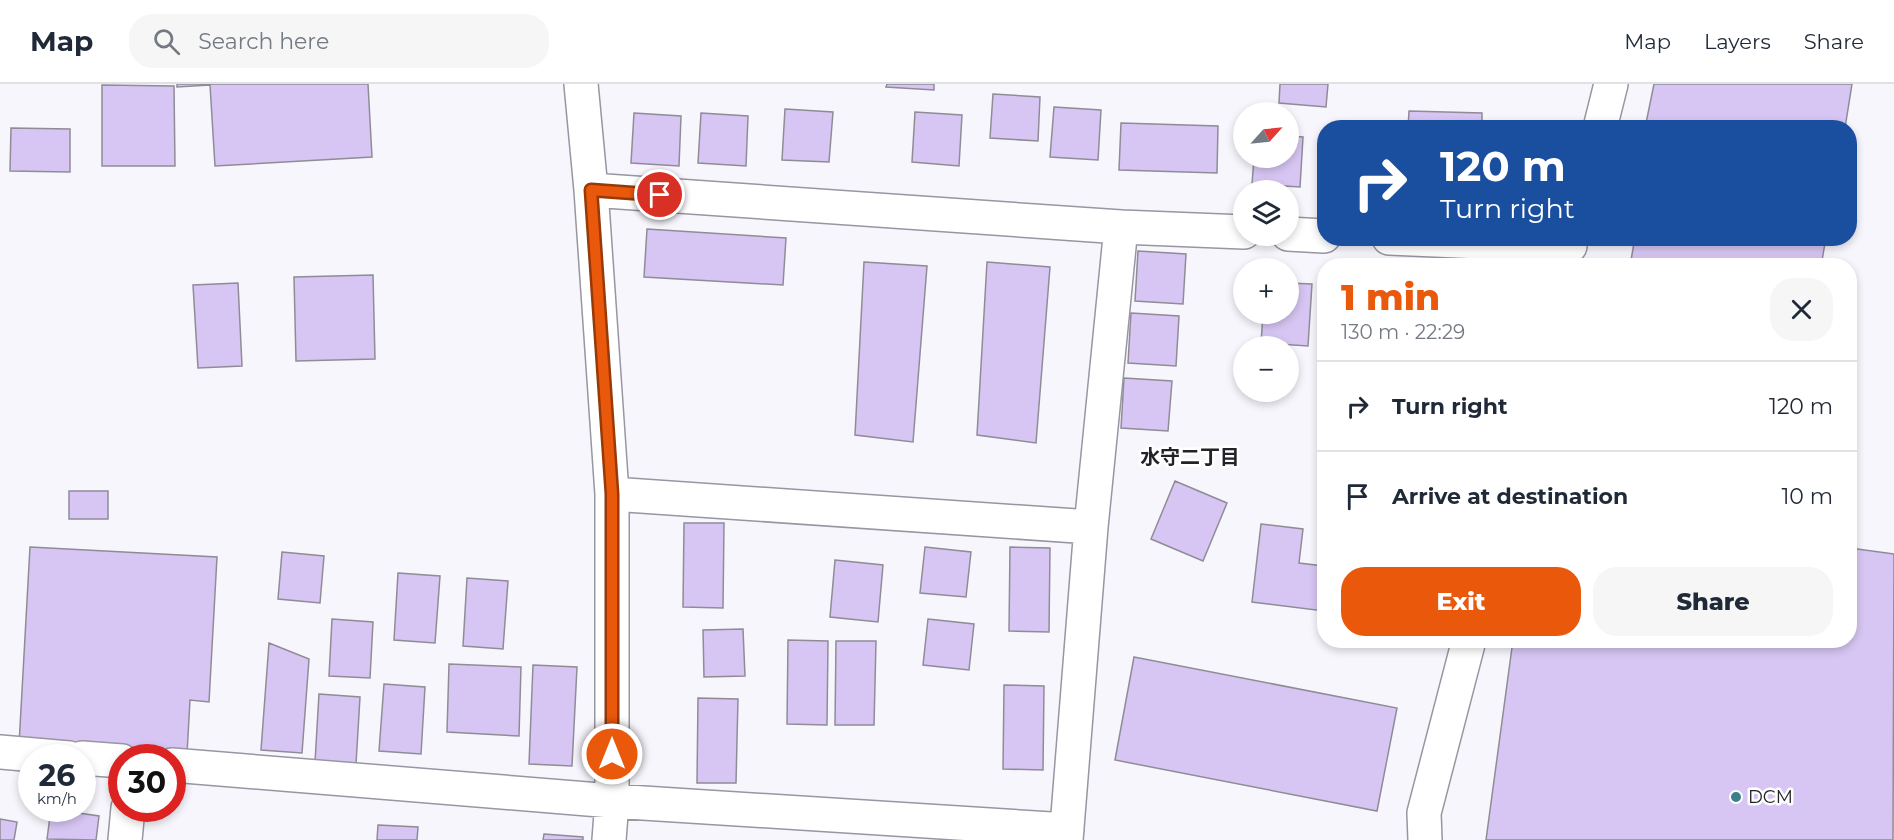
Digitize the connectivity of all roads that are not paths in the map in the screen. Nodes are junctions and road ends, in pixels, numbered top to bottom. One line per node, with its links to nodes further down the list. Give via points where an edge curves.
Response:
1 (581, 84): 4 (street)
2 (1611, 84): 3 (street)
3 (1602, 120)
4 (591, 190): 5 (street); 11 (street)
5 (1121, 227): 6 (street); 12 (street)
6 (1233, 232)
7 (1299, 235): 8 (street)
8 (1317, 236)
9 (1509, 246): 10 (street)
10 (1569, 250)
11 (612, 494): 12 (street); 17 (street)
12 (1091, 526): 19 (street)
13 (1466, 648): 22 (street, via 1424,813)
14 (0, 752): 15 (street)
15 (18, 754)
16 (186, 766): 17 (street)
17 (612, 801): 19 (street); 21 (street)
18 (127, 822): 20 (street)
19 (1066, 835)
20 (125, 840)
21 (609, 840)
22 (1425, 840)

